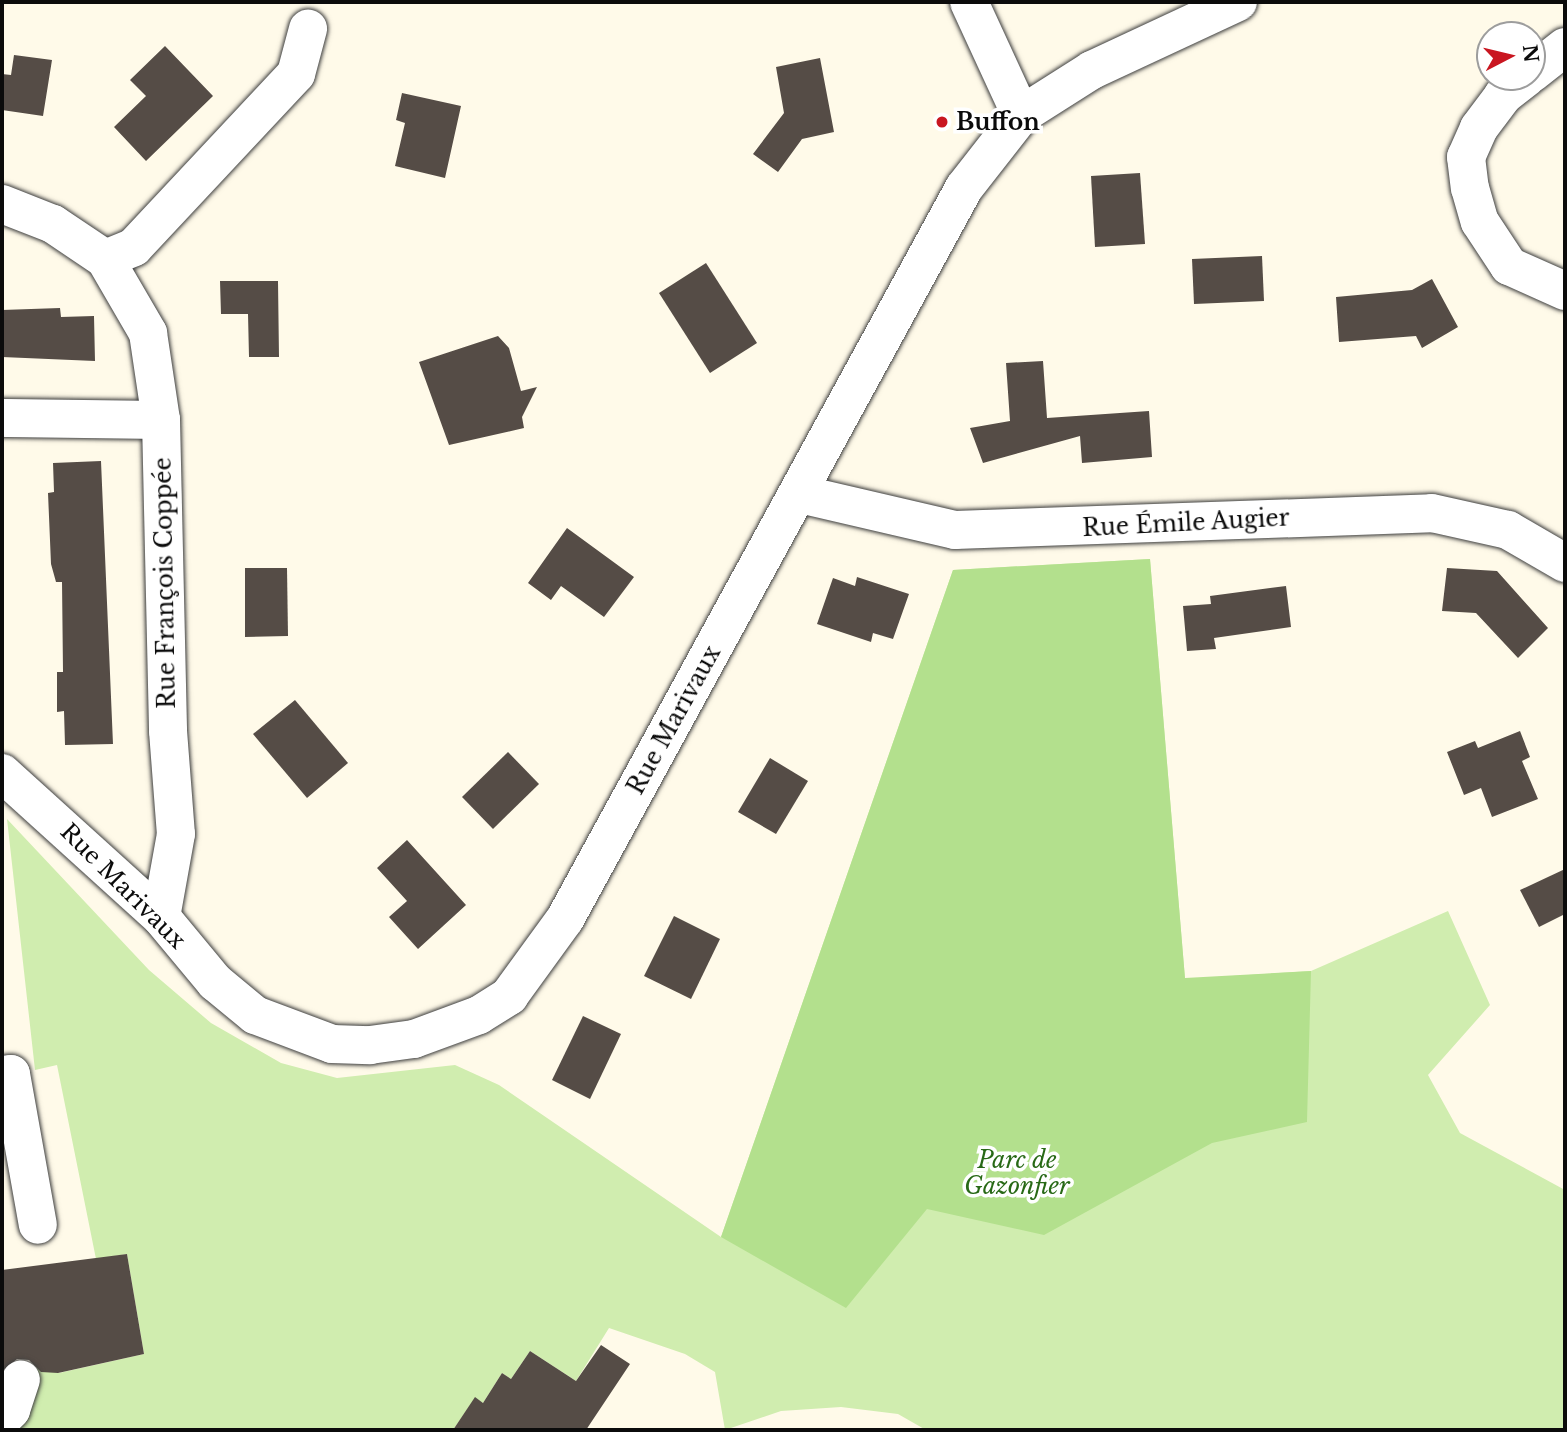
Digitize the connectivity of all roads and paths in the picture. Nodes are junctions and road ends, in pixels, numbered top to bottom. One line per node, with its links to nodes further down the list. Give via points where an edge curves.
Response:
1 (969, 2): 7 (street)
2 (1238, 2): 7 (street, Rue Marivaux, via 1092,70)
3 (308, 29): 9 (street, via 296,74 134,247)
4 (1565, 47): 5 (street)
5 (1546, 62)
6 (1509, 91): 10 (street, via 1479,128 1466,157 1470,188 1480,222 1509,266)
7 (1021, 116): 13 (street, Rue Marivaux, via 964,188)
8 (2, 204): 9 (street, Rue François Coppée, via 53,224)
9 (105, 260): 12 (street, Rue François Coppée, via 148,333)
10 (1565, 291)
11 (2, 418): 12 (street)
12 (161, 420): 16 (street, Rue François Coppée, via 168,730 176,834)
13 (800, 494): 14 (street, Rue Émile Augier, via 955,530 1432,513 1508,530); 16 (street, Rue Marivaux, via 565,919 509,996 479,1015 414,1040 332,1044 255,1015 215,982)
14 (1565, 563)
15 (2, 773): 16 (street, Rue Marivaux)
16 (161, 917)
17 (2, 1075): 18 (street, via 11,1074)
18 (38, 1225)
19 (21, 1380): 20 (street, via 11,1410)
20 (2, 1419)

